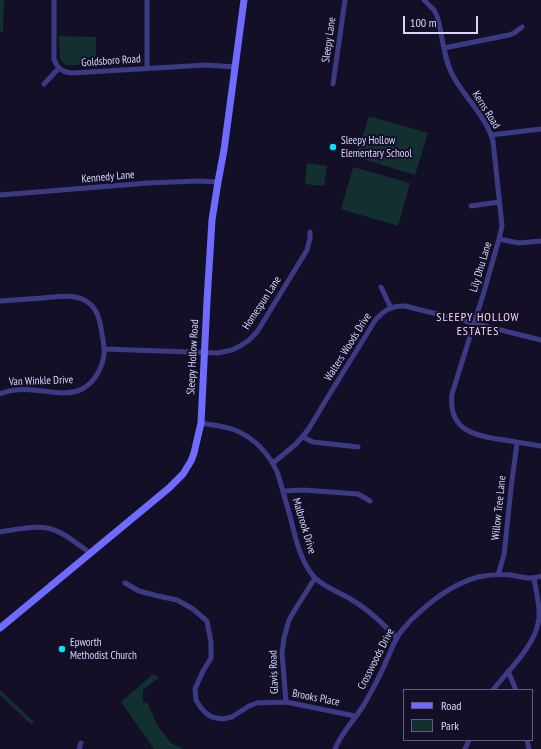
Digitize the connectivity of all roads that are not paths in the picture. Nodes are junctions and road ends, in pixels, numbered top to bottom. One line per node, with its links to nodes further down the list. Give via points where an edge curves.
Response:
1 (54, 0): 9 (street, via 54,59)
2 (147, 0): 10 (street)
3 (244, 0): 8 (main road, Sleepy Hollow Road)
4 (345, 0): 12 (street, Sleepy Lane)
5 (424, 0): 7 (street, Kerns Road, via 437,16)
6 (522, 27): 7 (street, via 509,35)
7 (444, 48): 14 (street, Kerns Road, via 452,75)
8 (235, 67): 10 (street, Goldsboro Road, via 206,65); 15 (main road, Sleepy Hollow Road)
9 (59, 68): 10 (street, Goldsboro Road, via 66,73 72,73); 11 (street)
10 (147, 68)
11 (44, 84)
12 (333, 84)
13 (541, 129): 14 (street)
14 (491, 134): 17 (street, Kerns Road)
15 (218, 182): 16 (street, Kennedy Lane, via 148,183); 28 (main road, Sleepy Hollow Road, via 212,220)
16 (0, 194)
17 (499, 202): 18 (street); 20 (street, Kerns Road, via 502,226)
18 (471, 206)
19 (310, 232): 28 (street, Homespun Lane, via 307,250 257,332 248,341 232,350)
20 (500, 239): 21 (street, via 519,243); 25 (street, Lily Dhu Lane)
21 (541, 241)
22 (382, 288): 24 (street)
23 (0, 301): 27 (street, Van Winkle Drive, via 63,296 83,299 93,306 98,316)
24 (391, 308): 25 (street, via 401,305); 31 (street, Walters Woods Drive, via 382,312 376,319)
25 (474, 323): 26 (street); 32 (street, Lily Dhu Lane, via 452,394 454,415 459,424 473,434)
26 (541, 340)
27 (104, 349): 28 (street); 29 (street, Van Winkle Drive, via 104,356 95,378 81,390 65,393 22,390)
28 (204, 352): 30 (main road, Sleepy Hollow Road)
29 (0, 394)
30 (201, 423): 35 (street, Malbrook Drive, via 229,428 243,434 262,448); 39 (main road, Sleepy Hollow Road, via 194,453 183,474)
31 (303, 437): 34 (street, via 313,442); 35 (street, Walters Woods Drive)
32 (517, 443): 33 (street, Lily Dhu Lane); 40 (street, Willow Tree Lane, via 504,550)
33 (541, 446)
34 (358, 447)
35 (273, 463): 36 (street, Malbrook Drive)
36 (283, 491): 37 (street, via 358,494); 42 (street, Malbrook Drive, via 298,546)
37 (370, 501)
38 (0, 532): 39 (street, via 47,528 62,534)
39 (90, 553): 45 (main road, Sleepy Hollow Road)
40 (498, 575): 43 (street, Crosswoods Drive); 46 (street, Crosswoods Drive, via 470,580 446,591 419,613)
41 (541, 576): 43 (street, Crosswoods Drive)
42 (315, 578): 46 (street, Malbrook Drive, via 363,607); 50 (street, Glavis Road, via 289,620 284,638 282,653)
43 (534, 578): 47 (street, via 538,623 527,647)
44 (125, 583): 50 (street, Brooks Place, via 138,591 177,600 207,621 211,658 195,689 196,700 206,714 222,719 232,717 257,703)
45 (0, 628)
46 (397, 638): 51 (street, Crosswoods Drive, via 373,689)
47 (508, 671): 48 (street); 49 (street)
48 (494, 689)
49 (516, 689)
50 (286, 702): 51 (street, Brooks Place)
51 (355, 716): 54 (street, Crosswoods Drive)
52 (81, 743): 53 (street)
53 (79, 749)
54 (335, 749)

